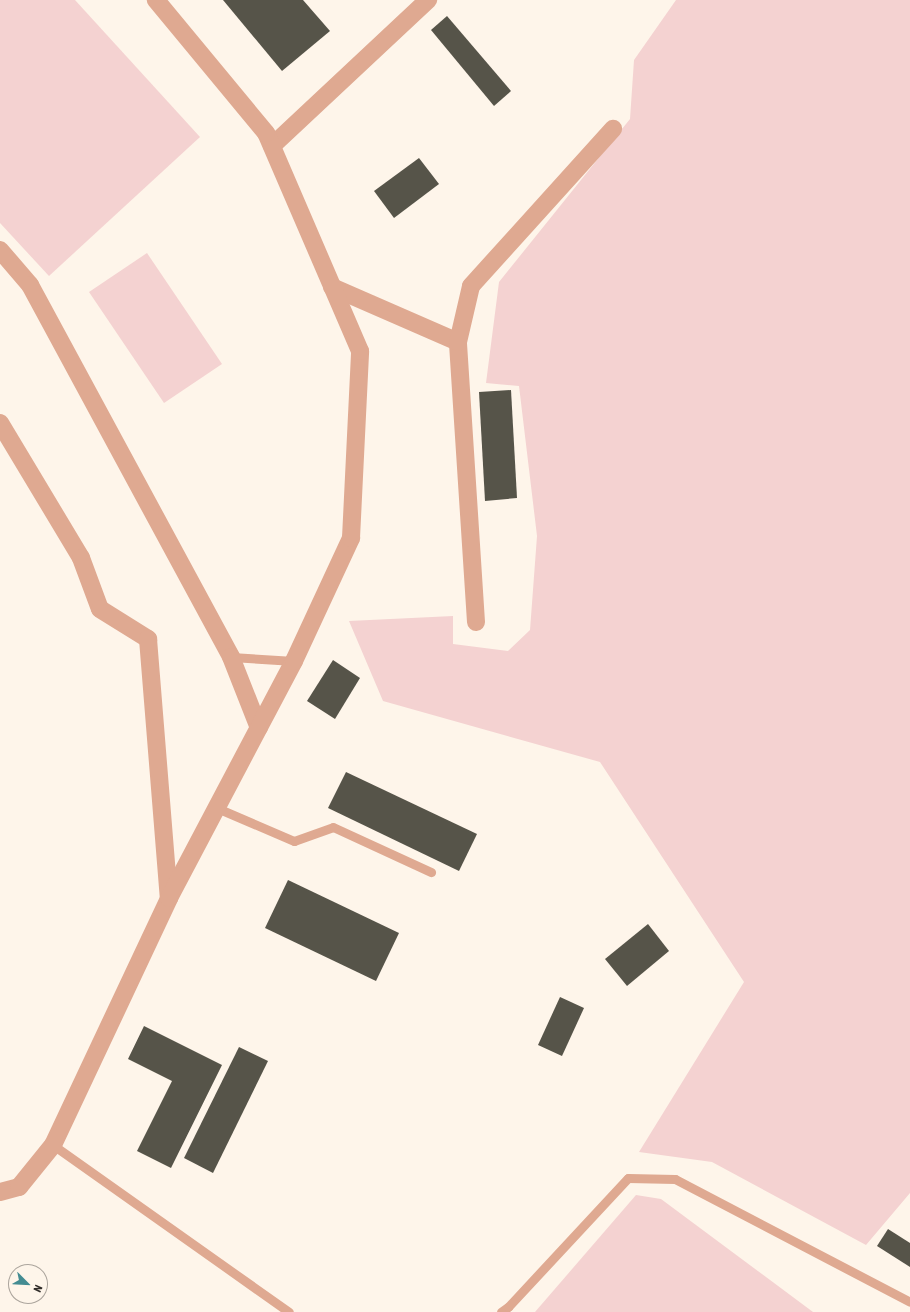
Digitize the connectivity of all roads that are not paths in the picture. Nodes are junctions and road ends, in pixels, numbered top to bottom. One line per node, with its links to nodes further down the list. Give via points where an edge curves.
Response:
1 (156, 0): 4 (street, via 266,133)
2 (428, 0): 4 (street)
3 (613, 129): 7 (street, via 471,286)
4 (272, 146): 6 (street)
5 (0, 250): 10 (street, via 30,285)
6 (332, 287): 7 (street); 11 (street, via 360,351 351,538)
7 (458, 342): 9 (street)
8 (0, 423): 15 (street, via 81,558 100,609 148,639)
9 (476, 622)
10 (231, 657): 11 (lane); 12 (street)
11 (294, 661): 12 (street)
12 (259, 728): 13 (street)
13 (217, 808): 14 (lane, via 294,841 332,827); 15 (street)
14 (431, 872)
15 (169, 898): 16 (street)
16 (53, 1145): 17 (street, via 19,1186); 19 (lane)
17 (0, 1192)
18 (910, 1302): 20 (lane, via 675,1178 628,1178)
19 (289, 1312)
20 (501, 1312)

